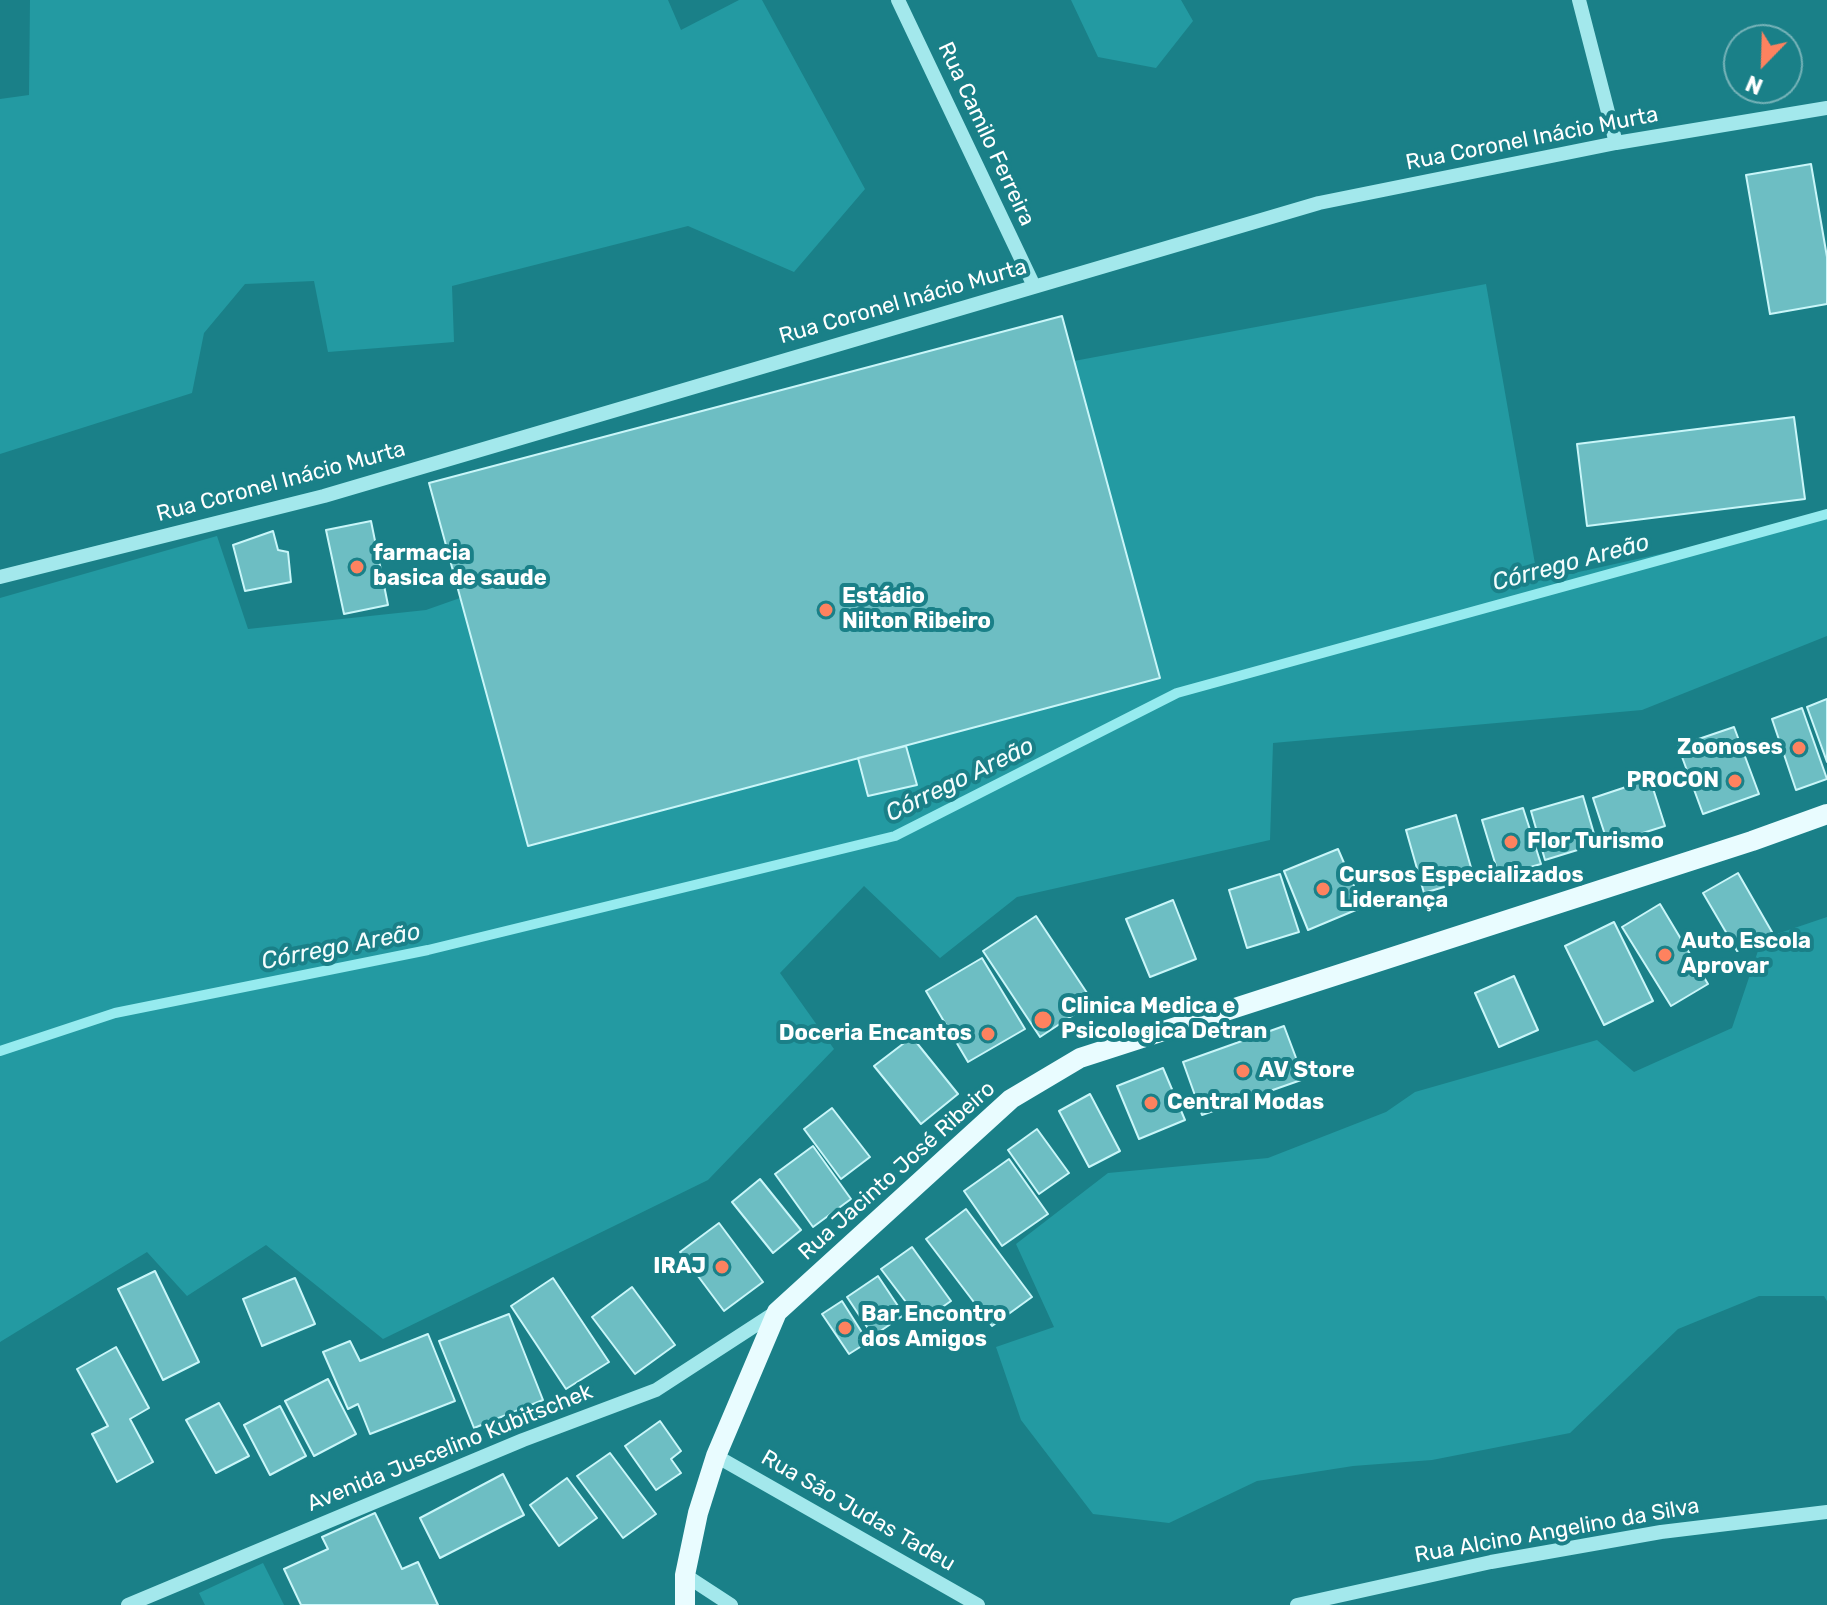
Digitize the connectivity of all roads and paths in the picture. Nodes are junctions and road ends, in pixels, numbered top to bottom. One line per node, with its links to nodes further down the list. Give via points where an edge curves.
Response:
1 (898, 0): 5 (street, Rua Camilo Ferreira)
2 (1579, 0): 4 (street)
3 (1827, 108): 4 (street, Rua Coronel Inácio Murta)
4 (1616, 143): 5 (street, Rua Coronel Inácio Murta, via 1319,203)
5 (1034, 286): 6 (street, Rua Coronel Inácio Murta, via 324,496)
6 (0, 577)
7 (1827, 814): 8 (main road, Rua Jacinto José Ribeiro, via 1080,1058 1011,1099)
8 (777, 1312): 9 (main road); 12 (street, Avenida Juscelino Kubitschek, via 656,1390)
9 (716, 1456): 11 (main road); 15 (street, Rua São Judas Tadeu)
10 (1827, 1512): 16 (street, Rua Alcino Angelino da Silva, via 1491,1562)
11 (685, 1575): 13 (main road); 14 (street)
12 (128, 1605)
13 (685, 1605)
14 (731, 1605)
15 (978, 1605)
16 (1297, 1605)

